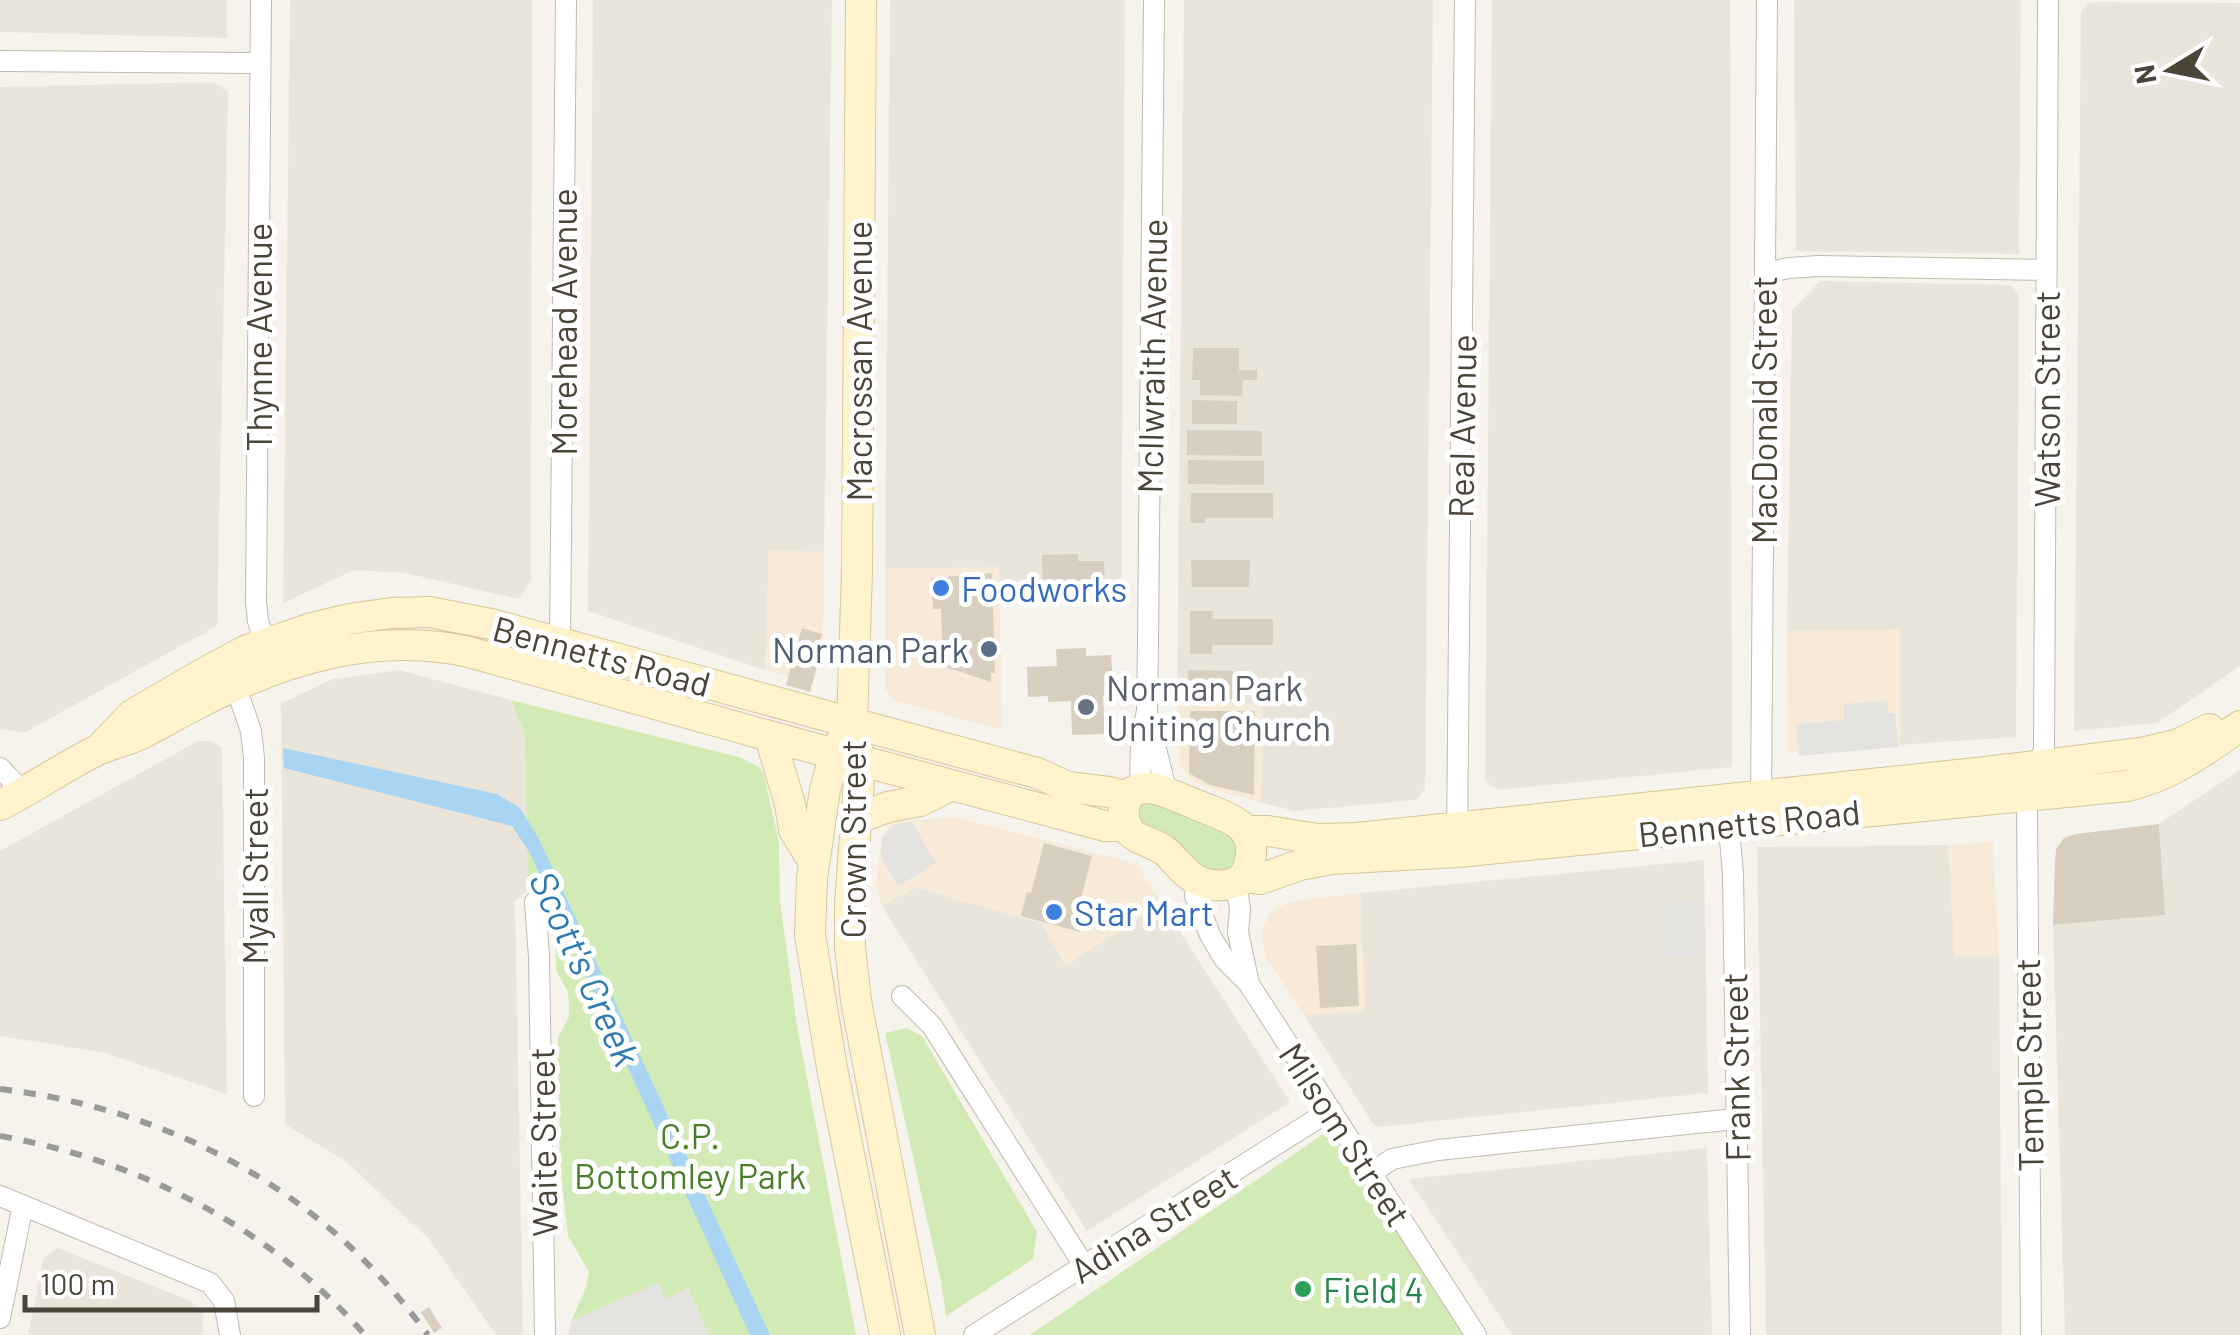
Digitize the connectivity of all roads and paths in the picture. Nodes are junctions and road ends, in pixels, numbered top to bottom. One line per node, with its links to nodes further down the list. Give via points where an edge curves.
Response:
1 (260, 0): 9 (street, Thynne Avenue)
2 (566, 0): 12 (street, Morehead Avenue)
3 (860, 0): 16 (main road, Macrossan Avenue)
4 (1154, 0): 25 (street, McIlwraith Avenue, via 1147,712)
5 (1465, 0): 30 (street, Real Avenue)
6 (1767, 0): 11 (street, MacDonald Street)
7 (2048, 0): 10 (street, Watson Street)
8 (0, 61): 9 (street)
9 (260, 63): 13 (street, Thynne Avenue, via 256,602)
10 (2046, 270): 11 (street, via 1818,266); 20 (street, Watson Street)
11 (1764, 273): 26 (street, MacDonald Street)
12 (560, 644): 13 (main road, Bennetts Road, via 446,614 410,612 330,623); 16 (main road, Bennetts Road)
13 (270, 657): 14 (main road, Bennetts Road); 18 (main road, Bennetts Road, via 444,646)
14 (231, 673): 24 (main road, Bennetts Road, via 132,715 98,750); 37 (street, Myall Street, via 254,758)
15 (2240, 708): 20 (main road, Bennetts Road, via 2169,747)
16 (852, 722): 19 (main road, Crown Street); 25 (main road, Bennetts Road, via 1068,787)
17 (2240, 726): 23 (main road, Bennetts Road, via 2154,779)
18 (770, 737): 19 (main road, Bennetts Road); 31 (main road, via 794,830)
19 (847, 757): 22 (main road, Bennetts Road); 28 (main road, Crown Street); 31 (main road, Crown Street, via 828,778)
20 (2040, 765): 23 (street, Watson Street); 26 (main road, Bennetts Road)
21 (0, 768): 24 (street)
22 (952, 785): 25 (main road, Bennetts Road, via 1105,826); 28 (main road)
23 (2028, 794): 26 (main road, Bennetts Road); 52 (street, Temple Street)
24 (12, 799)
25 (1140, 801): 29 (main road, via 1237,821); 32 (main road, via 1136,836 1167,852)
26 (1761, 808): 27 (main road, Bennetts Road)
27 (1727, 812): 30 (main road, Bennetts Road); 39 (street, Frank Street)
28 (856, 819): 48 (main road, Crown Street, via 850,894 856,1000)
29 (1247, 831): 30 (main road, Bennetts Road); 33 (main road, via 1251,854)
30 (1457, 840): 33 (main road, Bennetts Road, via 1314,861)
31 (814, 862): 47 (main road, Crown Street, via 812,954)
32 (1196, 880): 33 (main road, Bennetts Road, via 1220,886); 35 (street, Milsom Street, via 1210,935)
33 (1240, 880): 35 (street, Milsom Street, via 1238,932)
34 (535, 902): 46 (street, Waite Street, via 545,1006 552,1278)
35 (1249, 984): 38 (street, Milsom Street)
36 (902, 996): 43 (street, via 932,1026)
37 (254, 1096)
38 (1332, 1110): 40 (street, Milsom Street); 43 (street, Adina Street)
39 (1735, 1119): 40 (street, via 1438,1150 1392,1158); 51 (street, Frank Street)
40 (1372, 1173): 50 (street, Milsom Street)
41 (0, 1196): 42 (street)
42 (23, 1205): 44 (street); 45 (street, via 217,1289)
43 (1084, 1267): 49 (street, Adina Street)
44 (0, 1318)
45 (230, 1335)
46 (545, 1335)
47 (886, 1335)
48 (920, 1335)
49 (974, 1335)
50 (1476, 1335)
51 (1740, 1335)
52 (2032, 1335)

